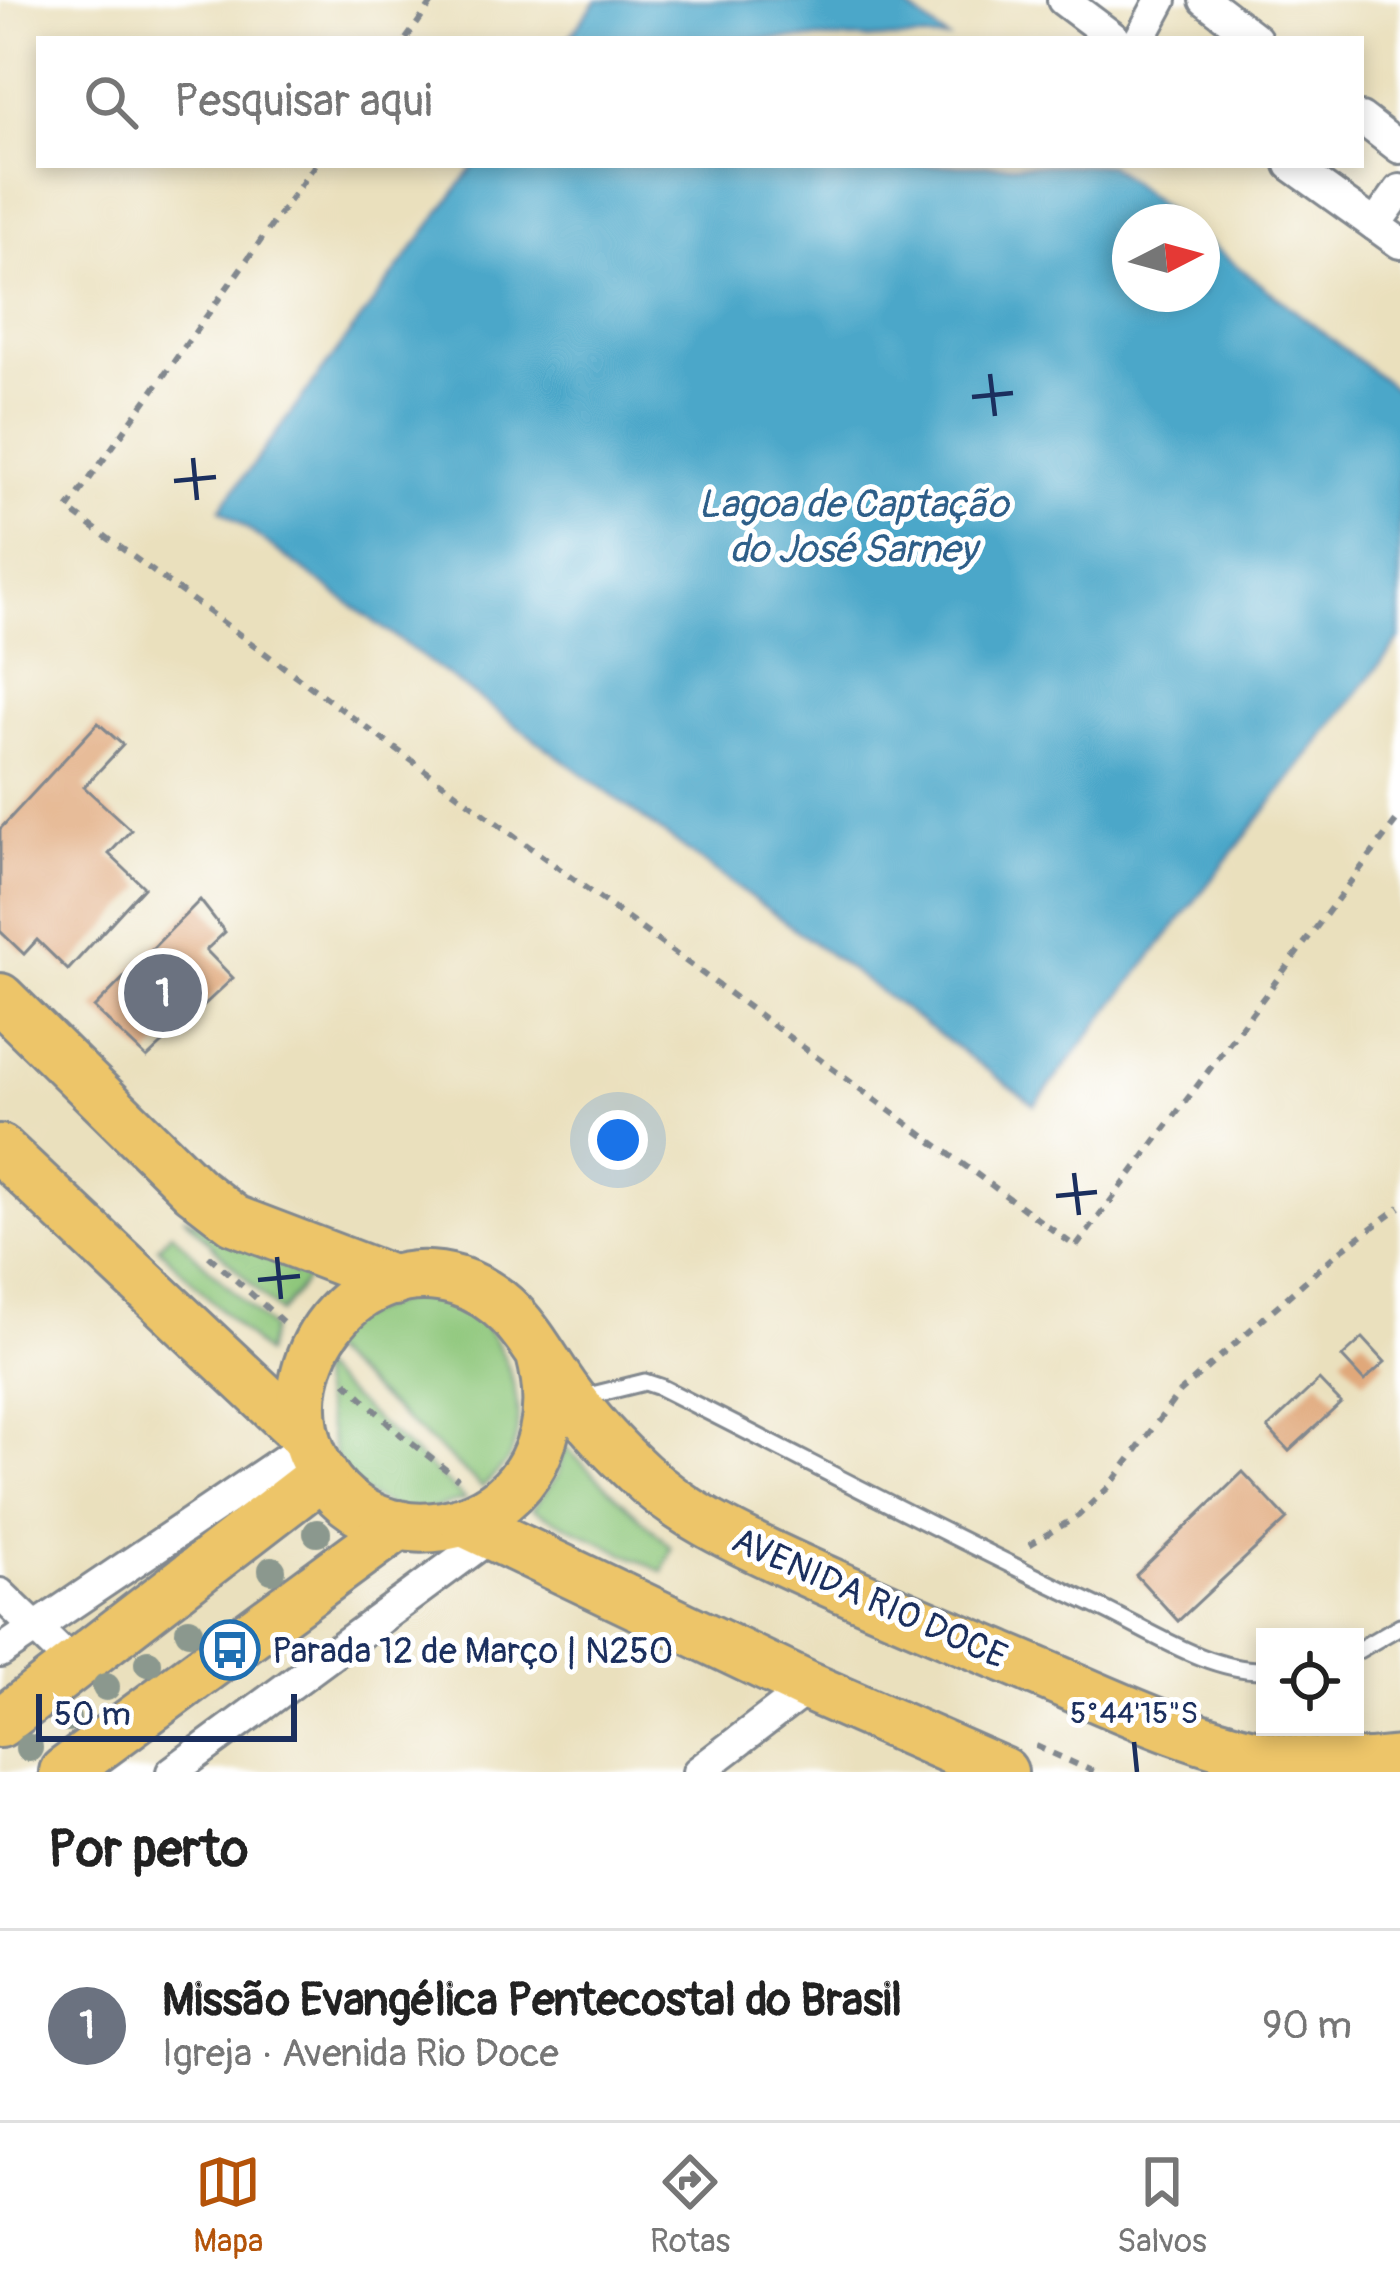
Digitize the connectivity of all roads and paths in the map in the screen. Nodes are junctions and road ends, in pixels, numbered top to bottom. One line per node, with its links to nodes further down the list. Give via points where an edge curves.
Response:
1 (434, 0): 5 (path)
2 (1063, 0): 6 (street)
3 (1160, 0): 7 (street)
4 (1205, 0): 8 (street)
5 (408, 36)
6 (1111, 36)
7 (1141, 36)
8 (1252, 36)
9 (1364, 120): 10 (street)
10 (1400, 148)
11 (313, 168): 15 (path, via 68,509 1076,1247)
12 (1295, 168): 14 (street)
13 (1400, 190): 14 (street)
14 (1388, 234)
15 (1400, 816)
16 (0, 998): 19 (main road, AVENIDA RIO DOCE, via 234,1220)
17 (0, 1149): 22 (main road, AVENIDA RIO DOCE)
18 (1400, 1207): 25 (path, via 1179,1393 1078,1516)
19 (394, 1281): 20 (main road, AVENIDA RIO DOCE, via 424,1276 482,1290 527,1329); 22 (main road, AVENIDA RIO DOCE, via 338,1313 312,1349 301,1392)
20 (541, 1355): 21 (main road, AVENIDA RIO DOCE); 24 (main road, AVENIDA RIO DOCE, via 550,1388 539,1455)
21 (572, 1400): 25 (lane, via 645,1382 660,1387); 35 (main road, AVENIDA RIO DOCE, via 642,1476 700,1520 842,1589 1195,1737 1284,1759)
22 (312, 1452): 23 (main road, AVENIDA RIO DOCE, via 344,1497); 27 (street); 31 (main road)
23 (399, 1525): 24 (main road, AVENIDA RIO DOCE); 36 (main road)
24 (478, 1528): 33 (main road, AVENIDA RIO DOCE); 37 (street)
25 (1001, 1562): 32 (lane, via 1197,1653)
26 (0, 1594): 27 (street)
27 (34, 1626): 30 (street); 31 (street)
28 (1400, 1626): 29 (lane)
29 (1364, 1647)
30 (0, 1652)
31 (76, 1667): 34 (main road)
32 (1256, 1670)
33 (809, 1688): 38 (street); 39 (main road, AVENIDA RIO DOCE)
34 (0, 1724)
35 (1400, 1761)
36 (64, 1772)
37 (172, 1772)
38 (698, 1772)
39 (1003, 1772)

